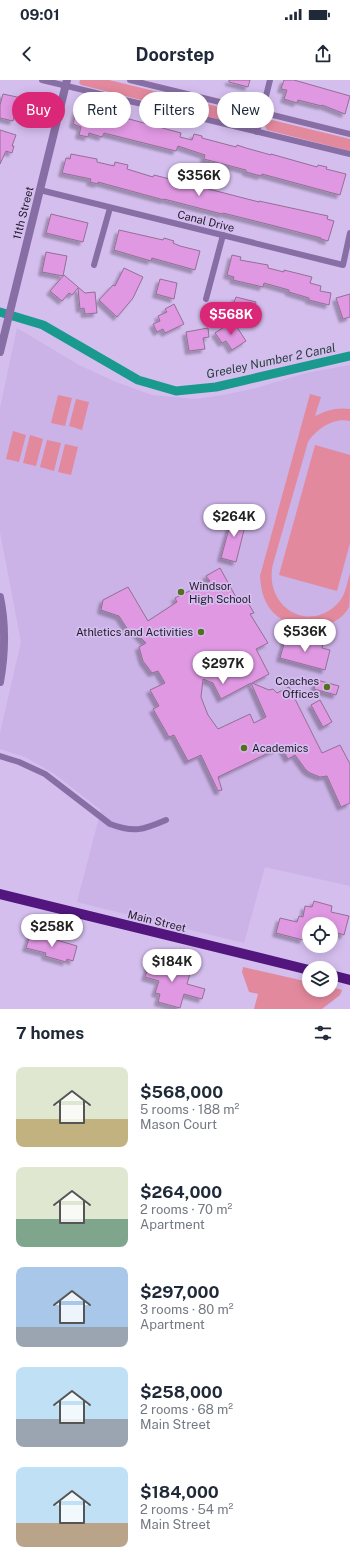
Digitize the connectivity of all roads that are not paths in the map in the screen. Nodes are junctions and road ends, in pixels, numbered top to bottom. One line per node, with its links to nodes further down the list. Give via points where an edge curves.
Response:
1 (42, 80): 4 (street)
2 (130, 80): 6 (street)
3 (270, 80): 5 (street)
4 (66, 83): 9 (street); 12 (street, 11th Street)
5 (267, 92)
6 (217, 101)
7 (274, 115): 10 (street)
8 (258, 128): 9 (street)
9 (257, 132): 11 (street)
10 (350, 134)
11 (350, 154)
12 (40, 190): 13 (street, Canal Drive); 18 (street, 11th Street)
13 (110, 208): 15 (street, Canal Drive); 16 (street)
14 (350, 233): 15 (street, Canal Drive, via 343,265)
15 (223, 236): 17 (street)
16 (94, 265)
17 (206, 299)
18 (0, 352)
19 (0, 597): 20 (street, via 5,642)
20 (0, 682)
21 (0, 756): 22 (street, via 45,774 110,824 121,828 145,829)
22 (166, 820)
23 (0, 894): 24 (main road, Main Street)
24 (302, 968)
25 (338, 977): 26 (main road)
26 (350, 980)

